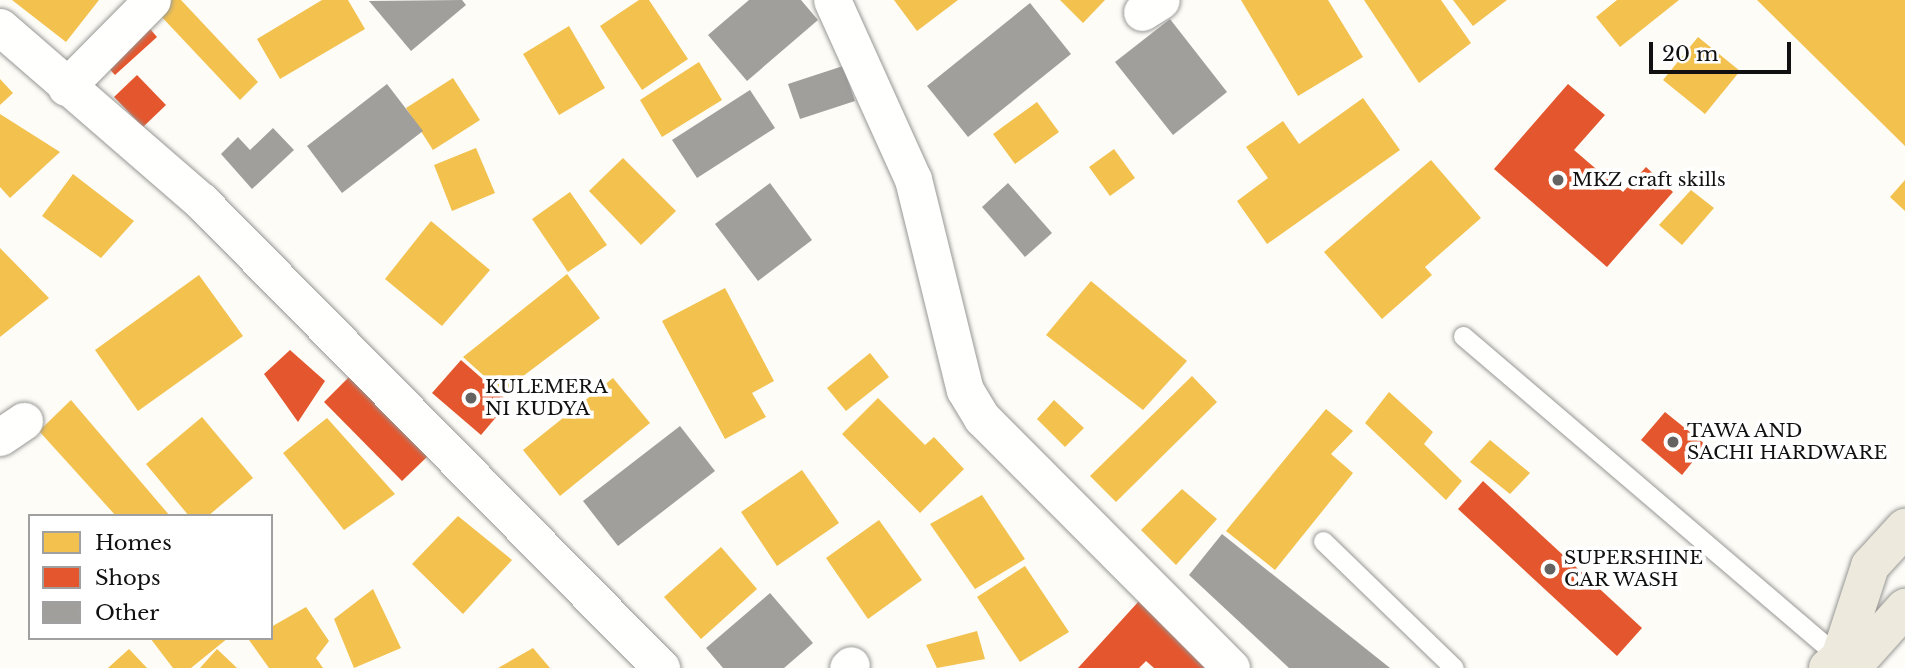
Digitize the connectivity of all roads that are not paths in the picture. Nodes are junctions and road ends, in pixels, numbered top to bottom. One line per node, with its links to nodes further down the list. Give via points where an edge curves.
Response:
1 (152, 0): 4 (street)
2 (832, 0): 11 (street, via 913,179 965,390 990,427)
3 (0, 27): 4 (street)
4 (66, 87): 10 (street, via 201,201)
5 (1463, 335): 9 (lane)
6 (1905, 528): 9 (main road, via 1870,566)
7 (1323, 541): 12 (lane)
8 (1905, 608): 9 (main road)
9 (1839, 665)
10 (661, 668)
11 (1231, 668)
12 (1454, 668)

